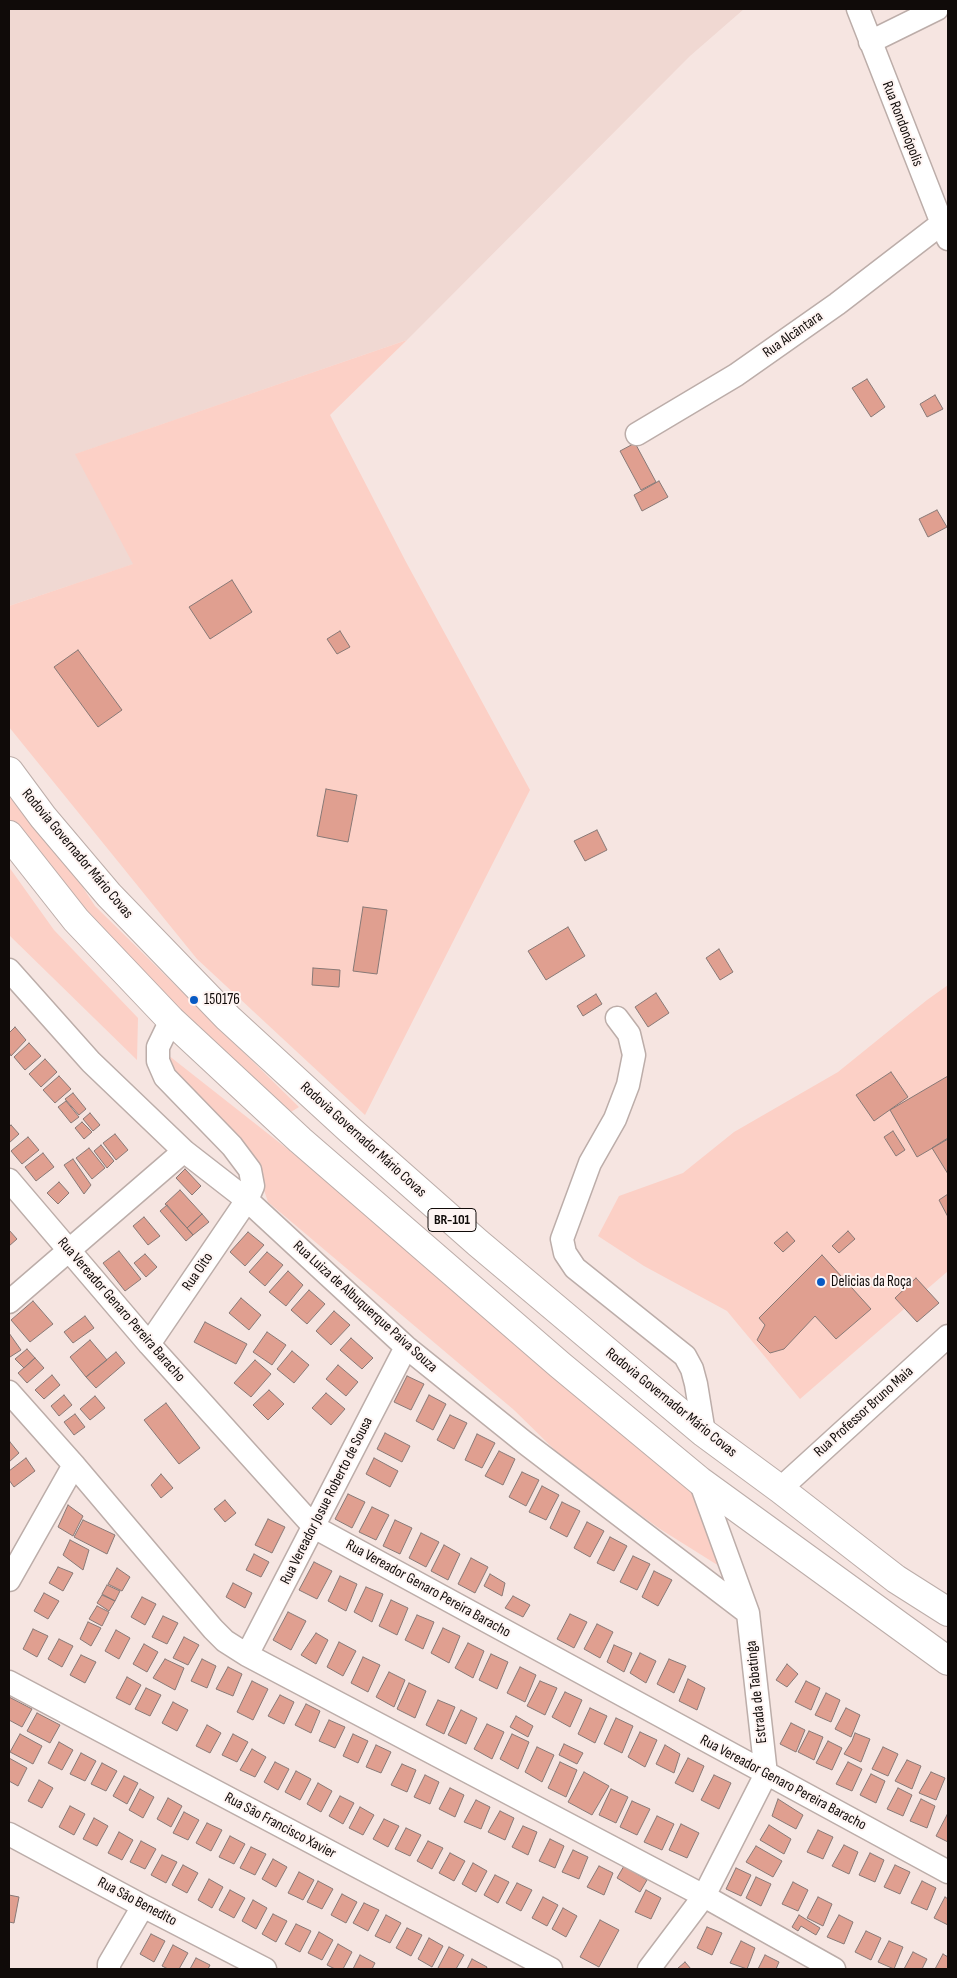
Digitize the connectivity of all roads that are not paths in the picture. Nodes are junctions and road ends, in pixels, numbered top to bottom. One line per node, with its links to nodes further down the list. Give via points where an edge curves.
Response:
1 (858, 9): 3 (street, Rua Rondonópolis)
2 (937, 9): 3 (street)
3 (870, 42): 4 (street, Rua Rondonópolis)
4 (945, 232): 5 (street, Rua Alcântara, via 736,375)
5 (637, 434)
6 (9, 771): 20 (highway, Rodovia Governador Mário Covas / BR-101, via 109,895 228,1018 478,1243)
7 (9, 835): 10 (highway, BR-101, via 65,908)
8 (9, 970): 11 (street, Rua Luiza de Albuquerque Paiva Souza, via 91,1062)
9 (617, 1018): 20 (street, via 629,1034 634,1055 628,1085 615,1119 590,1163 562,1239 565,1253 574,1268 686,1356 696,1384)
10 (171, 1020): 13 (street, via 158,1047 158,1060 165,1077 232,1146 250,1170 253,1186); 22 (highway, BR-101, via 300,1140 560,1365)
11 (184, 1151): 13 (street, Rua Luiza de Albuquerque Paiva Souza); 14 (street)
12 (9, 1180): 14 (street, Rua Vereador Genaro Pereira Baracho)
13 (247, 1200): 17 (street, Rua Oito); 18 (street, Rua Luiza de Albuquerque Paiva Souza)
14 (69, 1250): 15 (street); 17 (street, Rua Vereador Genaro Pereira Baracho)
15 (9, 1302)
16 (948, 1336): 23 (street, Rua Professor Bruno Maia)
17 (149, 1344): 24 (street, Rua Vereador Genaro Pereira Baracho)
18 (406, 1346): 24 (street, Rua Vereador Josue Roberto de Sousa); 27 (street, Rua Luiza de Albuquerque Paiva Souza, via 524,1442)
19 (9, 1392): 21 (street)
20 (704, 1432): 23 (highway, Rodovia Governador Mário Covas / BR-101)
21 (74, 1465): 25 (street); 28 (street, via 213,1630)
22 (700, 1481): 27 (street, Estrada de Tabatinga); 29 (highway, BR-101)
23 (780, 1489): 26 (highway, Rodovia Governador Mário Covas / BR-101, via 896,1579)
24 (314, 1527): 28 (street, Rua Vereador Josue Roberto de Sousa); 31 (street, Rua Vereador Genaro Pereira Baracho)
25 (9, 1580)
26 (948, 1612)
27 (748, 1613): 31 (street, Estrada de Tabatinga)
28 (247, 1655): 34 (street)
29 (948, 1661)
30 (9, 1682): 38 (street, Rua São Francisco Xavier)
31 (766, 1774): 33 (street, Rua Vereador Genaro Pereira Baracho); 34 (street)
32 (9, 1834): 35 (street, Rua São Benedito)
33 (948, 1872)
34 (704, 1896): 39 (street); 40 (street)
35 (143, 1906): 36 (street); 37 (street, Rua São Benedito)
36 (109, 1969)
37 (265, 1969)
38 (551, 1969)
39 (649, 1969)
40 (834, 1969)

